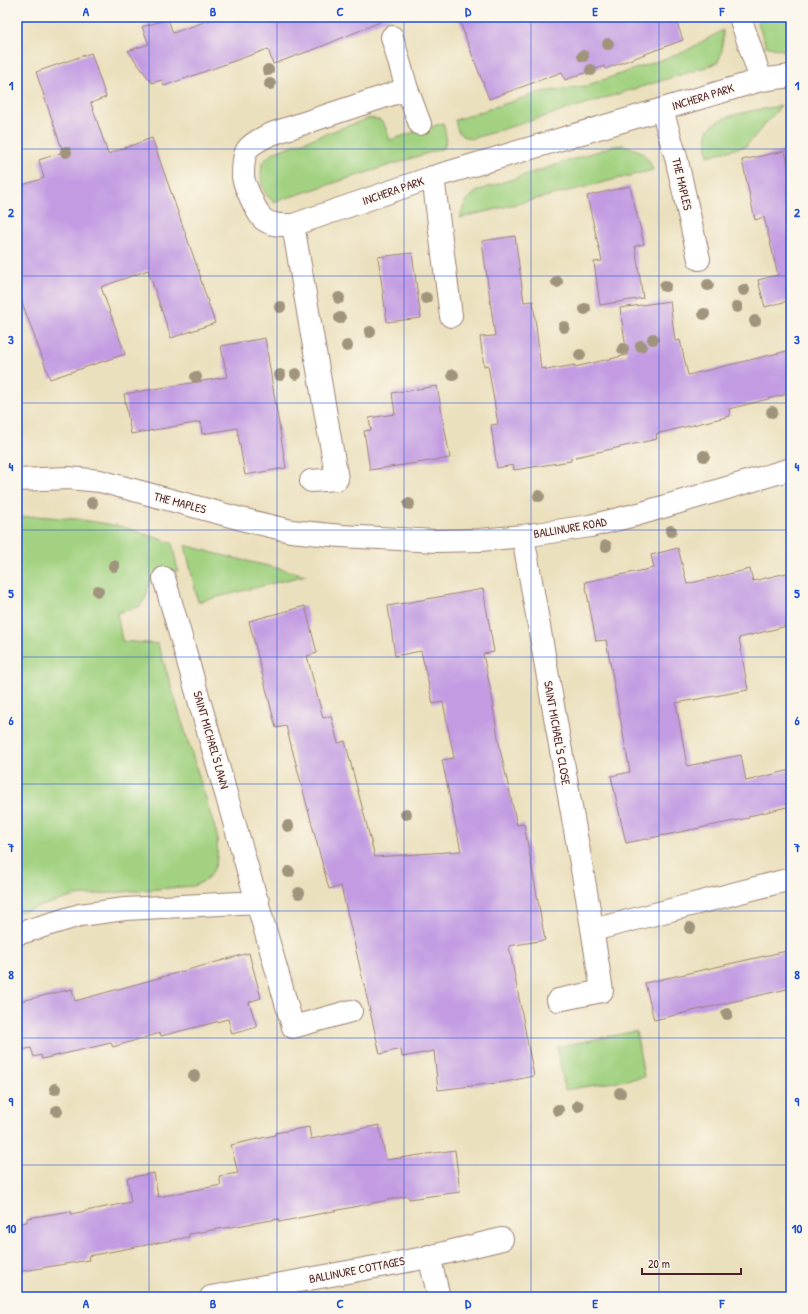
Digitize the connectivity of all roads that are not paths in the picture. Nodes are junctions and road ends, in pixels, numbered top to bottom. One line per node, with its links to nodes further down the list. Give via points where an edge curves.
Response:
1 (740, 17): 4 (street)
2 (392, 37): 5 (street)
3 (791, 76): 4 (street, INCHERA PARK)
4 (761, 80): 6 (street, INCHERA PARK)
5 (407, 89): 7 (street); 9 (street, INCHERA PARK, via 274,133 246,150 244,178 258,213 276,225)
6 (662, 110): 8 (street, INCHERA PARK); 10 (street, THE MAPLES, via 676,157)
7 (420, 124)
8 (433, 178): 9 (street, INCHERA PARK); 11 (street)
9 (293, 224): 14 (street, via 337,479)
10 (699, 259)
11 (451, 316)
12 (791, 469): 16 (street, BALLINURE ROAD, via 639,514 590,526)
13 (17, 480): 15 (street, THE MAPLES, via 69,478 100,481 291,531)
14 (311, 481)
15 (342, 536): 16 (street, BALLINURE ROAD, via 437,541)
16 (523, 536): 20 (street, SAINT MICHAEL'S CLOSE)
17 (164, 578): 19 (street, SAINT MICHAEL'S LAWN)
18 (791, 879): 20 (street)
19 (258, 902): 21 (street, via 107,911 80,915); 23 (street, SAINT MICHAEL'S LAWN, via 293,1027)
20 (593, 930): 22 (street, SAINT MICHAEL'S CLOSE, via 602,991)
21 (17, 934)
22 (558, 1000)
23 (351, 1011)
24 (502, 1239): 25 (street, BALLINURE COTTAGES)
25 (429, 1256): 26 (street, BALLINURE COTTAGES); 27 (street)
26 (211, 1297)
27 (439, 1297)

